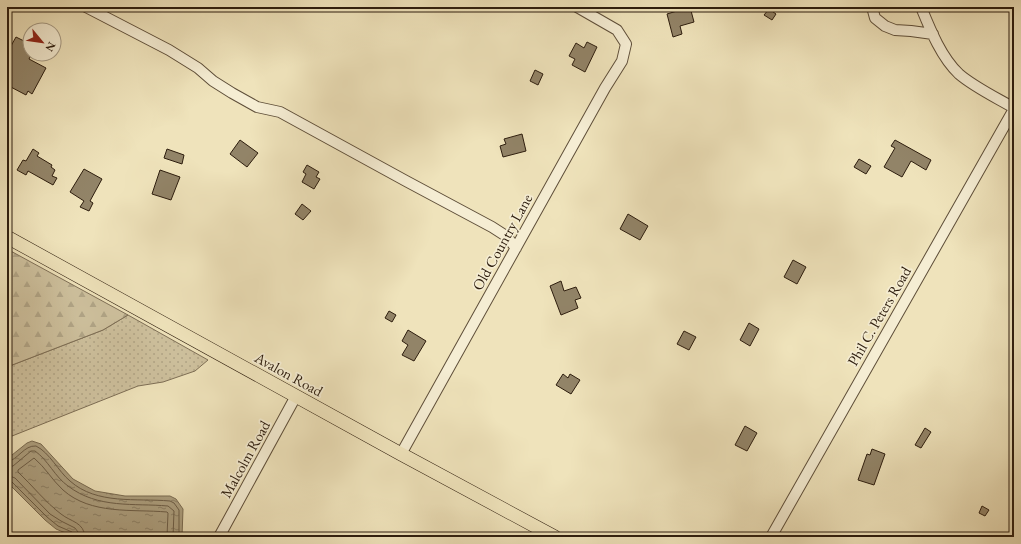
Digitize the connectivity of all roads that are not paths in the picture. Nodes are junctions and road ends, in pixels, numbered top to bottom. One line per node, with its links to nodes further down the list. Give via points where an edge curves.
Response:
1 (86, 7): 8 (street, via 169,50 232,94 257,107 280,112 492,226 506,236)
2 (577, 7): 8 (street, Old Country Lane, via 617,30 626,44 622,61)
3 (872, 7): 5 (street, via 875,18 885,26 895,30)
4 (921, 7): 5 (street)
5 (933, 34): 6 (street, via 959,73)
6 (1014, 109): 13 (street, Phil C. Peters Road)
7 (7, 238): 9 (main road, Avalon Road)
8 (516, 248): 10 (street, Old Country Lane)
9 (296, 396): 10 (main road, Avalon Road); 11 (street, Malcolm Road)
10 (401, 454): 12 (main road, Avalon Road)
11 (219, 537)
12 (556, 537)
13 (771, 537)

